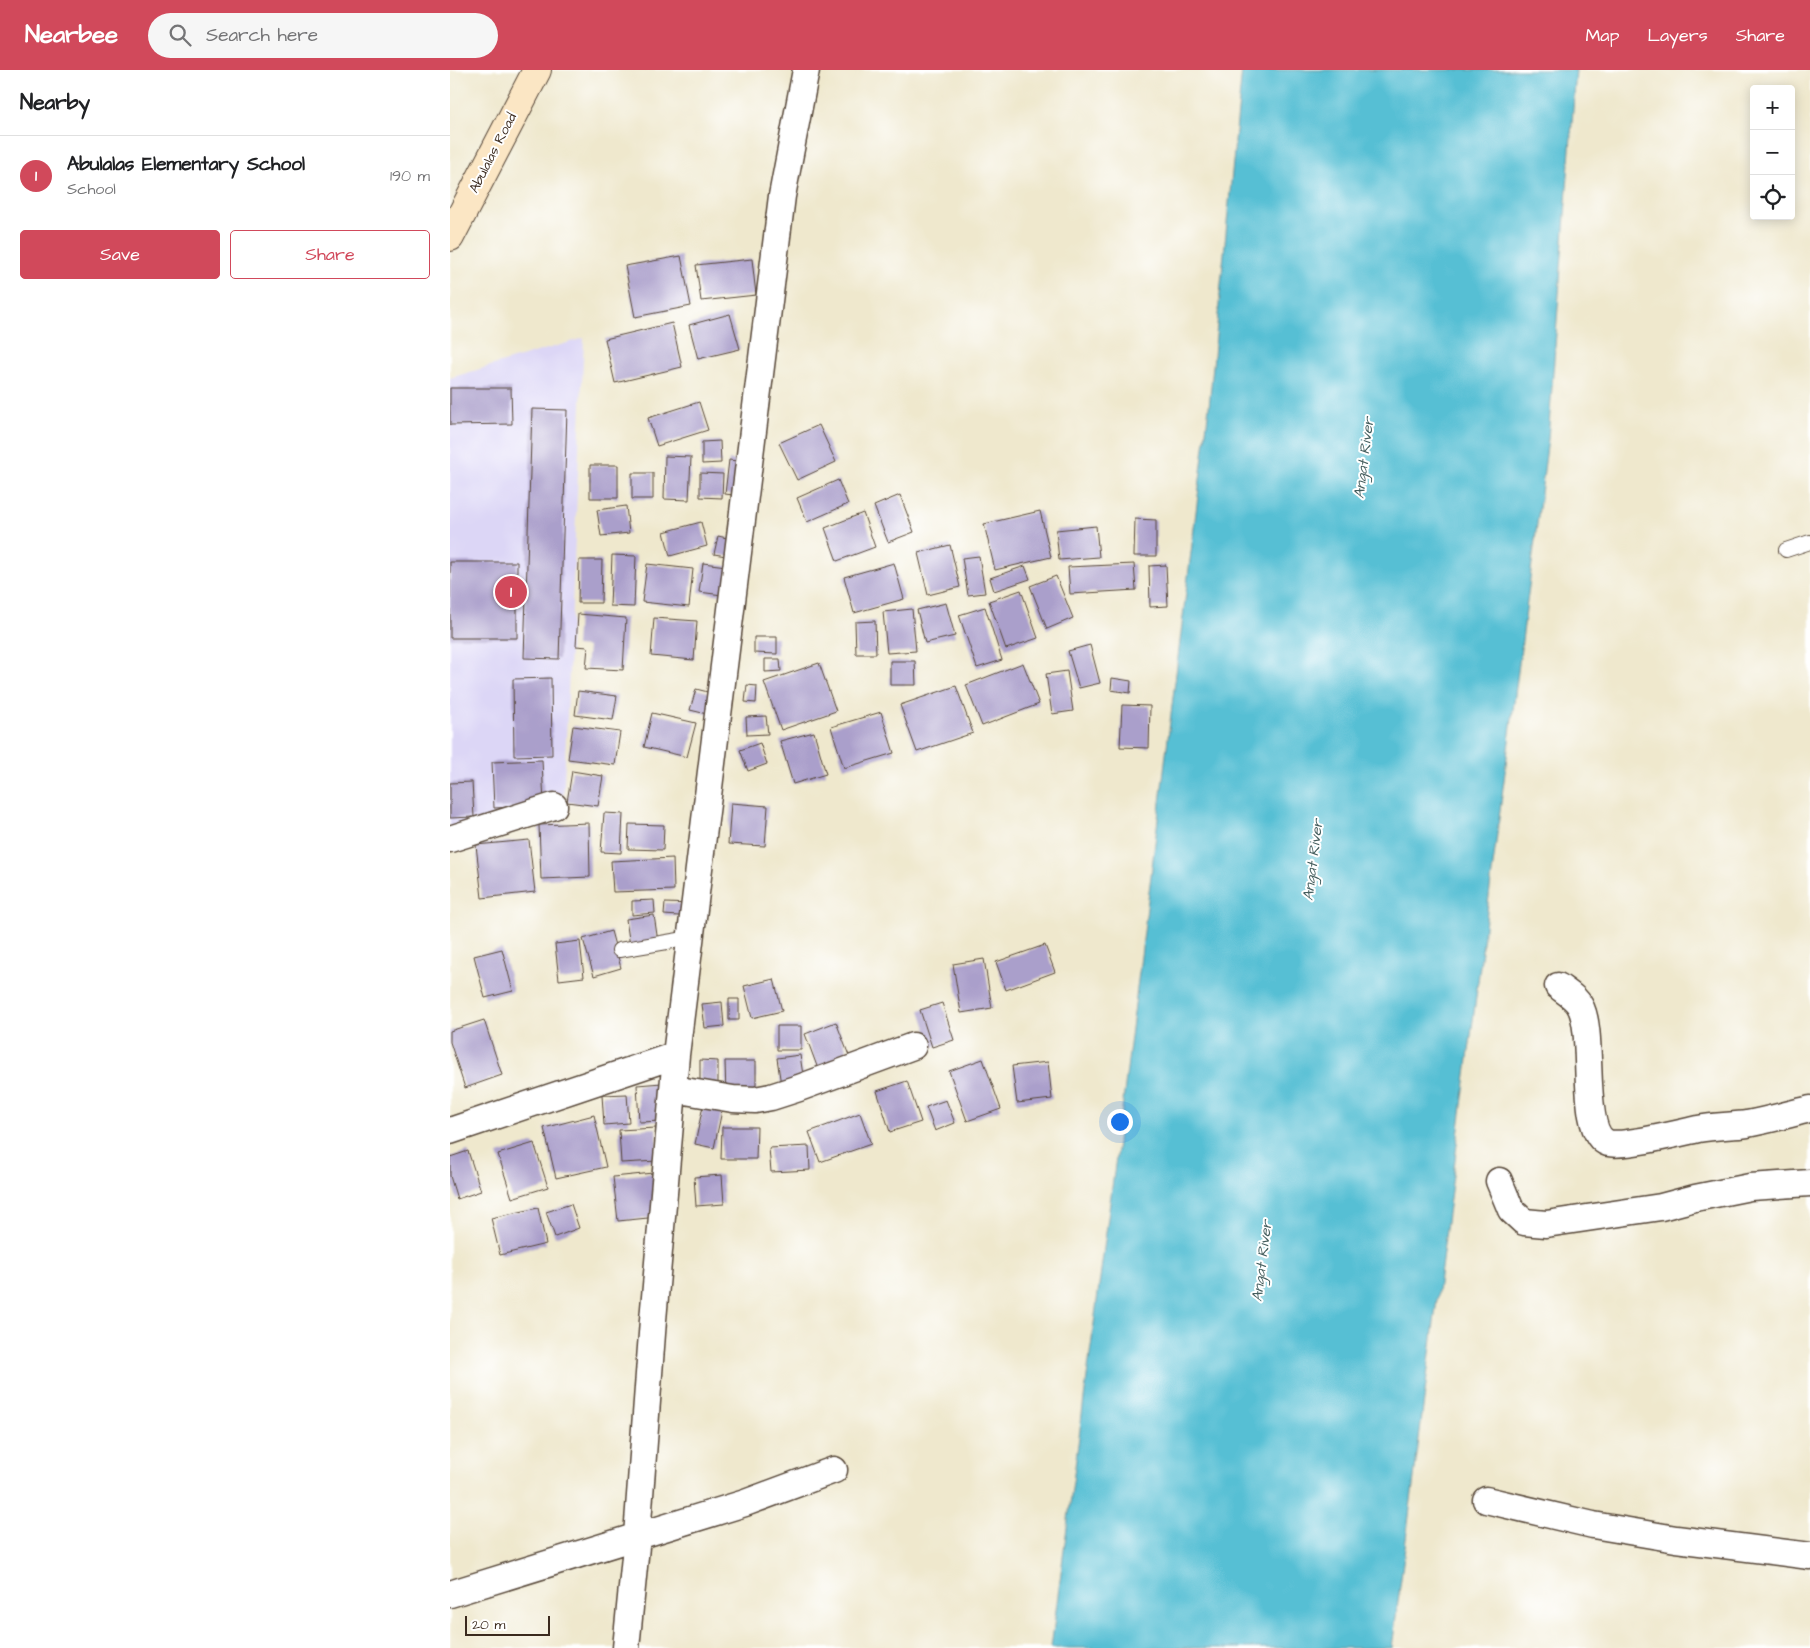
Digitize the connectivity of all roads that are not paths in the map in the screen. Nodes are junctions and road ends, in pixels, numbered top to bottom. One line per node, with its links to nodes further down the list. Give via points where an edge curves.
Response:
1 (536, 70): 3 (street, Abulalas Road)
2 (806, 70): 8 (street, via 782,196)
3 (450, 237)
4 (1810, 542): 5 (lane)
5 (1786, 550)
6 (554, 806): 7 (street)
7 (450, 839)
8 (691, 938): 9 (lane); 12 (street)
9 (619, 950)
10 (1558, 986): 14 (street, via 1581,1007 1592,1121 1597,1135 1608,1143 1626,1143 1749,1123)
11 (913, 1046): 13 (street, via 798,1088 755,1100)
12 (676, 1055): 13 (street); 15 (street)
13 (673, 1089): 20 (street)
14 (1810, 1109)
15 (450, 1131)
16 (1499, 1181): 17 (street, via 1511,1210 1524,1222 1546,1224 1661,1207 1750,1187)
17 (1810, 1183)
18 (834, 1470): 20 (street)
19 (1486, 1500): 21 (street, via 1593,1525)
20 (637, 1536): 22 (street); 23 (street)
21 (1810, 1556)
22 (450, 1594)
23 (626, 1648)

